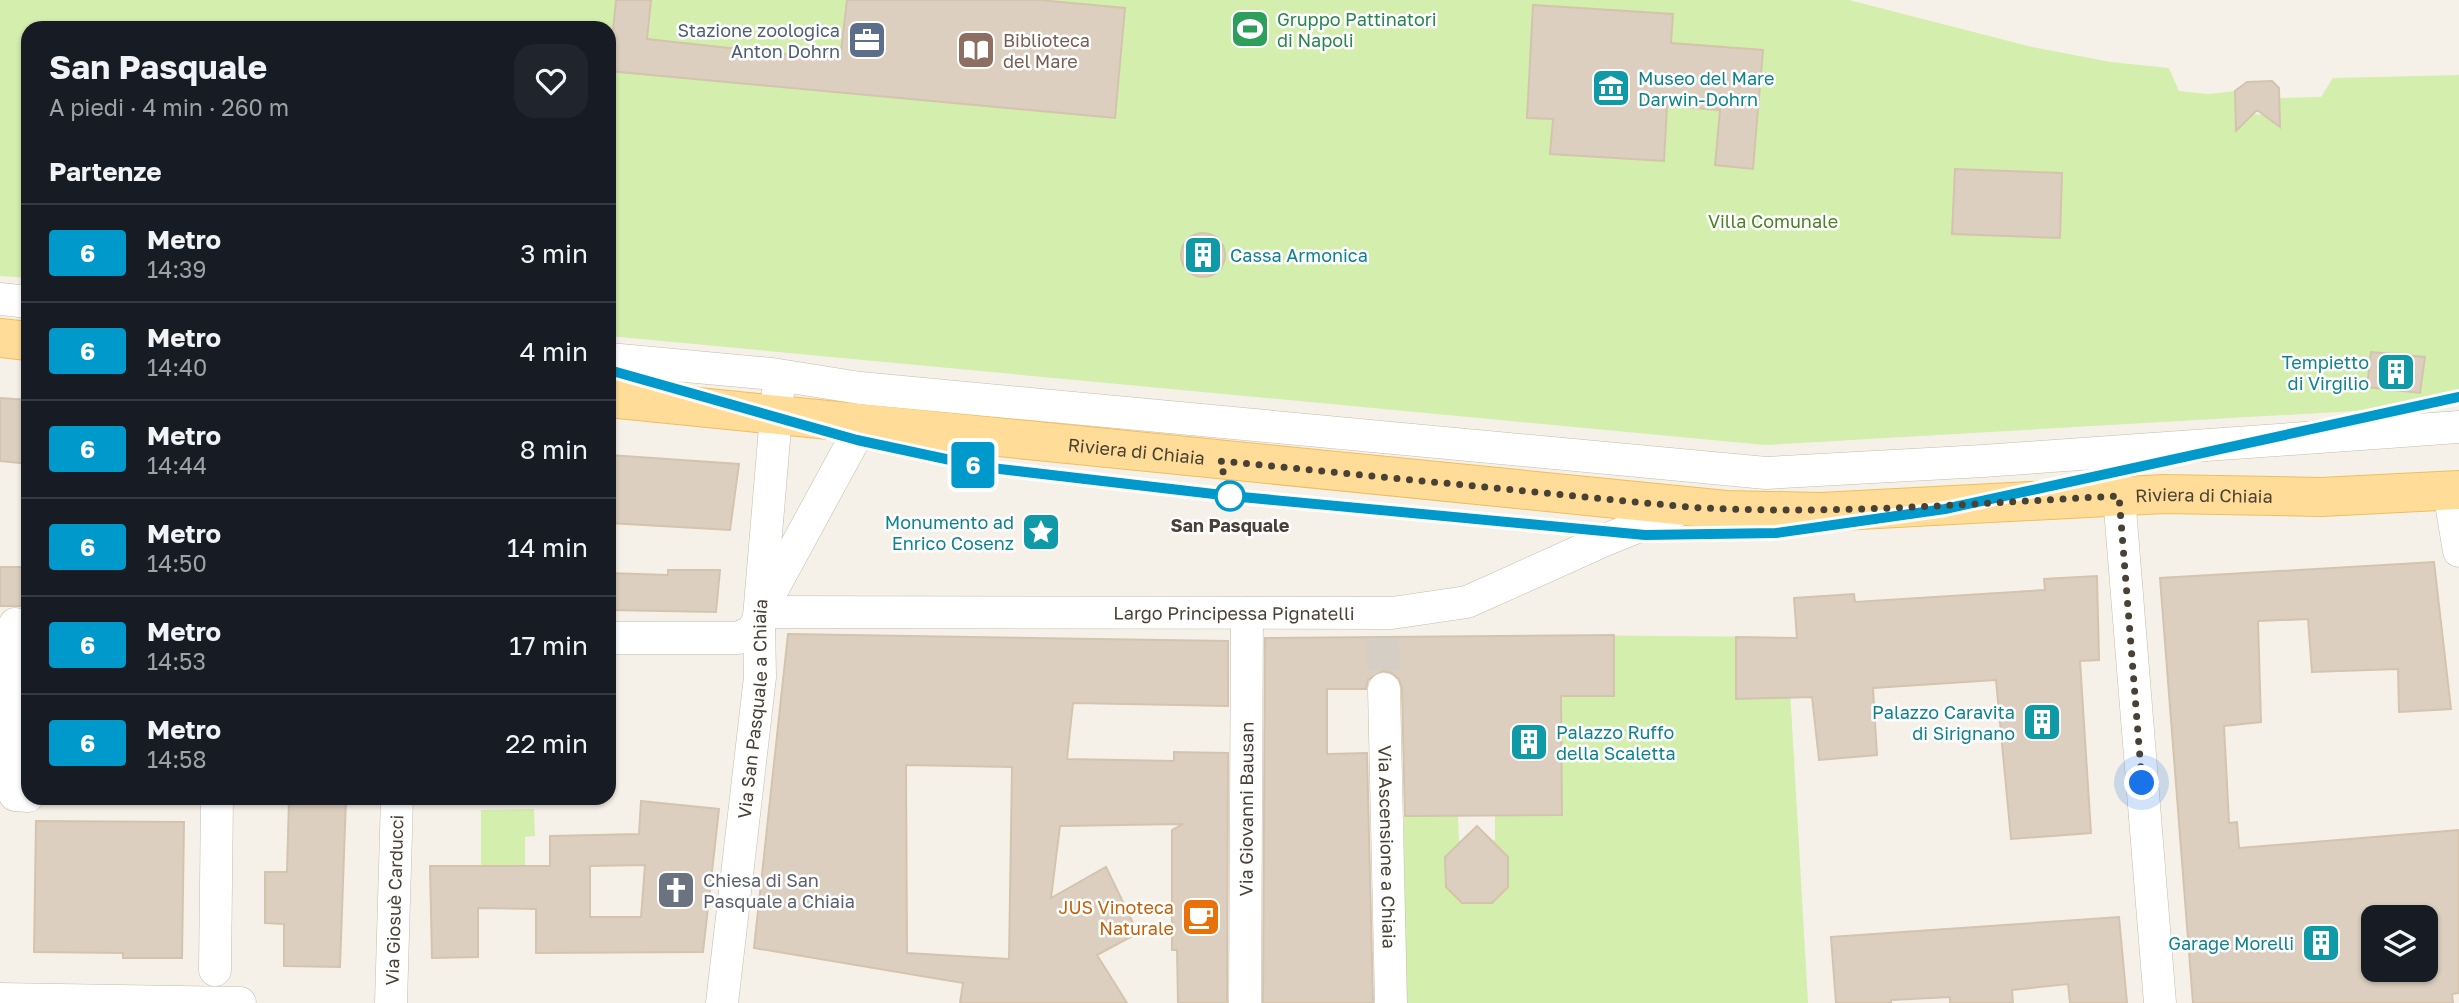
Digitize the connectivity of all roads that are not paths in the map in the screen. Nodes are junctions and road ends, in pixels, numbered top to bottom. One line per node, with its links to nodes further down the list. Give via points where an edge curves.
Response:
1 (0, 299): 2 (street)
2 (21, 301)
3 (0, 338): 4 (main road)
4 (21, 340)
5 (616, 360): 6 (street)
6 (772, 374): 8 (street, via 779,394); 10 (street, via 860,388 1766,473)
7 (616, 399): 8 (main road, Riviera di Chiaia)
8 (778, 416): 9 (main road, Riviera di Chiaia); 16 (street, Via San Pasquale a Chiaia)
9 (862, 425): 13 (main road, Riviera di Chiaia); 16 (street)
10 (2459, 427)
11 (2454, 490): 12 (main road, Riviera di Chiaia, via 2359,496); 14 (street)
12 (2119, 496): 13 (main road, Riviera di Chiaia, via 1821,512); 31 (street)
13 (1687, 507): 15 (street, Largo Principessa Pignatelli, via 1467,602 1383,626)
14 (2459, 551)
15 (1247, 613): 16 (street, Largo Principessa Pignatelli, via 1082,625); 29 (street, Via Giovanni Bausan)
16 (759, 615): 18 (street, via 752,631 738,638); 28 (street, Via San Pasquale a Chiaia, via 760,677)
17 (14, 624): 20 (street, via 15,796)
18 (616, 638)
19 (1384, 690): 30 (street, Via Ascensione a Chiaia)
20 (21, 796)
21 (217, 805): 23 (street)
22 (397, 805): 27 (street, Via Giosuè Carducci)
23 (215, 970)
24 (0, 999): 25 (street)
25 (131, 1002): 26 (street)
26 (240, 1003)
27 (391, 1003)
28 (722, 1003)
29 (1245, 1003)
30 (1391, 1003)
31 (2160, 1003)

